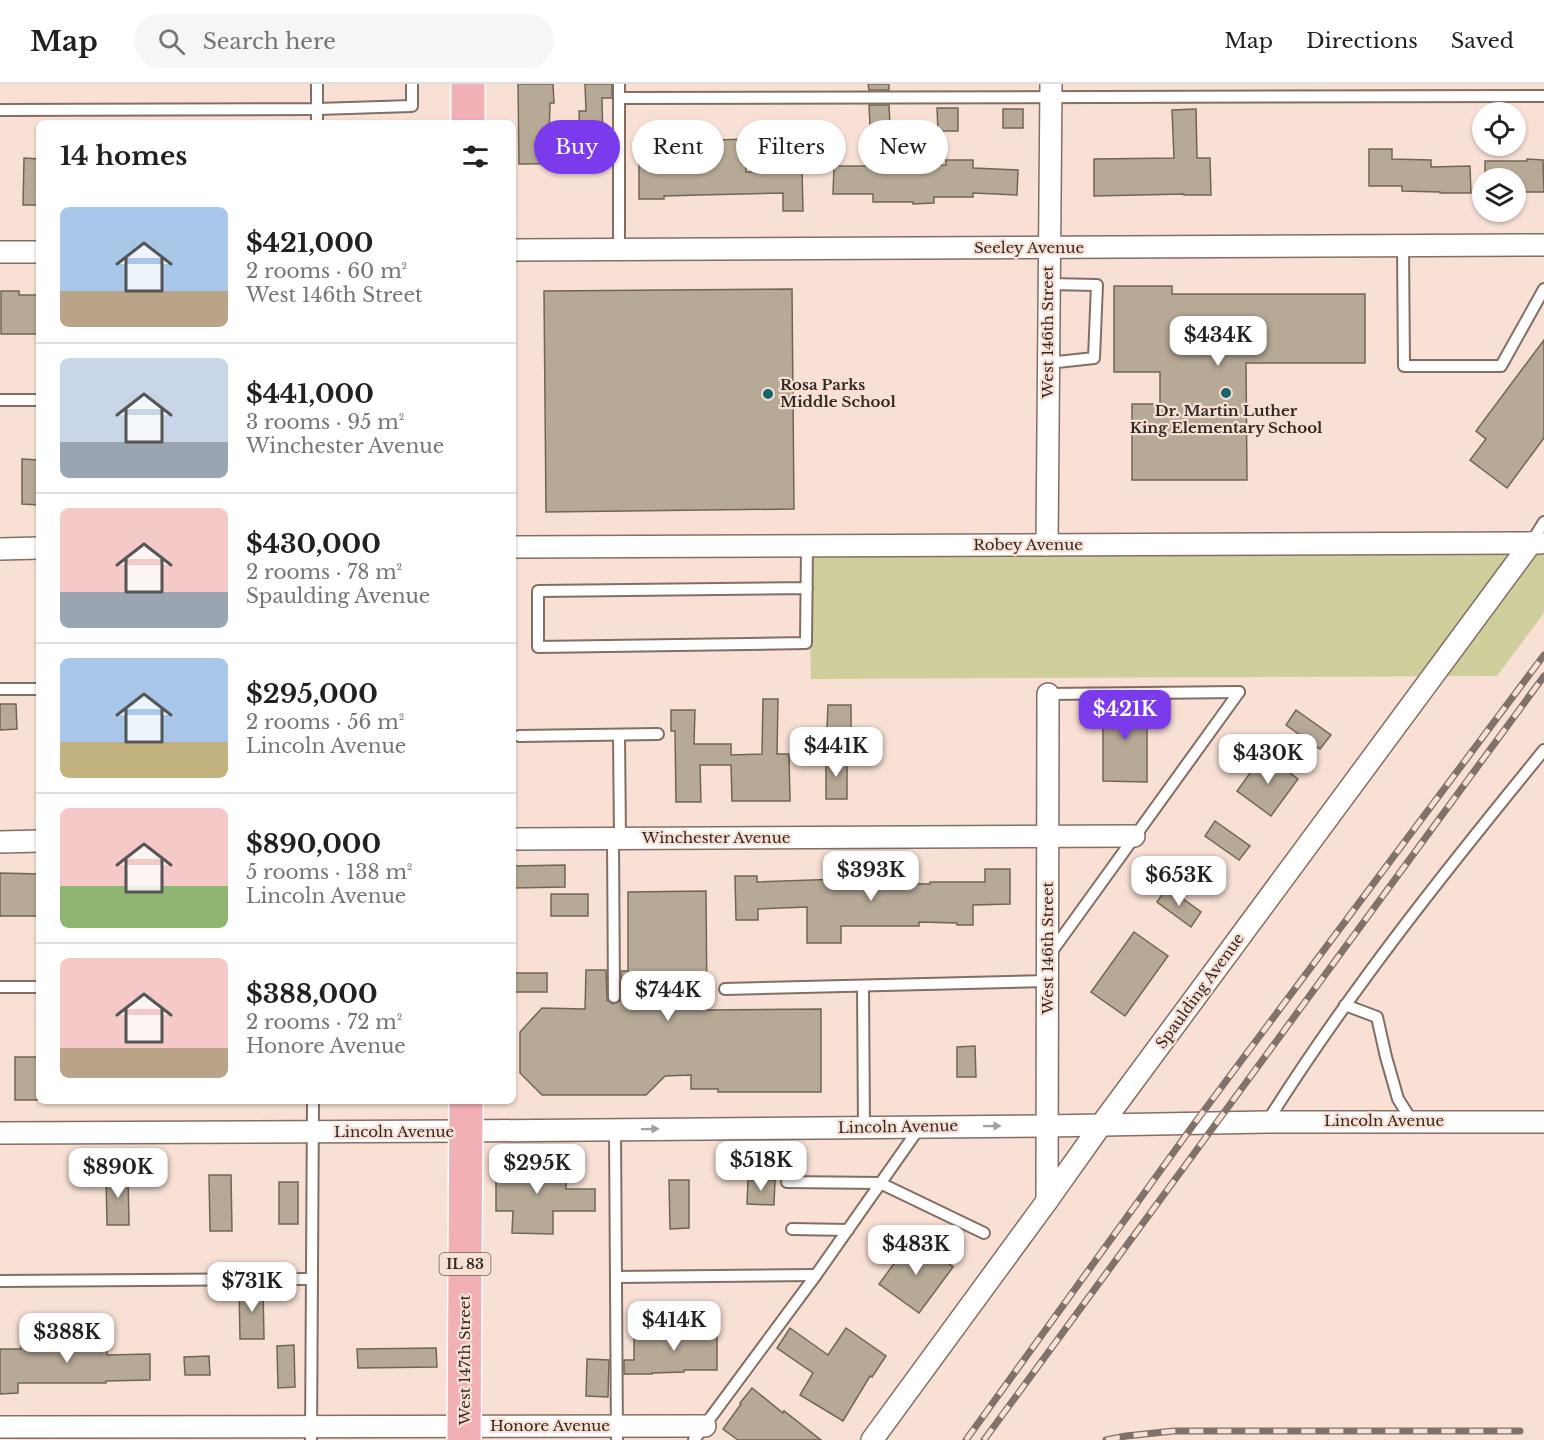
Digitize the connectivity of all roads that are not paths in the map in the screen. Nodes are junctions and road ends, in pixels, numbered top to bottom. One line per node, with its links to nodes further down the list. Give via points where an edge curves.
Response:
1 (317, 84): 8 (lane)
2 (412, 84): 8 (lane, via 412,106)
3 (468, 84): 11 (main road)
4 (619, 84): 7 (lane)
5 (1050, 91): 6 (lane); 7 (lane); 14 (street, West 146th Street)
6 (1544, 96)
7 (619, 98): 16 (lane)
8 (317, 109): 9 (lane); 10 (lane)
9 (0, 110)
10 (317, 120)
11 (468, 120)
12 (1544, 245): 13 (street, Seeley Avenue)
13 (1403, 246): 14 (street, Seeley Avenue); 20 (lane, via 1404,366 1501,366)
14 (1049, 248): 16 (street, Seeley Avenue); 19 (street, West 146th Street)
15 (516, 250): 16 (street, Seeley Avenue)
16 (619, 250)
17 (0, 252): 18 (street)
18 (36, 252)
19 (1049, 284): 21 (street, West 146th Street); 21 (lane, via 1097,285 1094,358)
20 (1544, 289)
21 (1048, 363): 26 (street, West 146th Street)
22 (0, 400): 23 (lane)
23 (36, 400)
24 (1544, 522): 25 (lane)
25 (1537, 543): 26 (street, Robey Avenue); 58 (street, Spaulding Avenue)
26 (1047, 545): 27 (street, Robey Avenue)
27 (807, 546): 28 (street, Robey Avenue); 31 (lane)
28 (516, 547)
29 (0, 549): 30 (street)
30 (36, 549)
31 (807, 588): 31 (lane, via 538,591 538,647 806,644)
32 (36, 688): 33 (lane)
33 (0, 689)
34 (1048, 694): 39 (street, West 146th Street); 40 (lane, via 1239,692)
35 (658, 734): 36 (lane)
36 (619, 735): 37 (lane); 42 (lane)
37 (519, 736)
38 (1544, 750): 52 (lane, via 1455,859)
39 (1048, 837): 40 (street, Winchester Avenue); 42 (street, Winchester Avenue); 45 (street, West 146th Street)
40 (1134, 837): 45 (lane)
41 (516, 839): 42 (street, Winchester Avenue)
42 (616, 839): 51 (lane)
43 (36, 841): 44 (street)
44 (0, 842)
45 (1048, 956): 46 (street, West 146th Street)
46 (1048, 981): 47 (lane); 59 (street, West 146th Street)
47 (863, 986): 50 (lane); 60 (lane)
48 (0, 987): 49 (lane)
49 (36, 987)
50 (725, 989)
51 (614, 997)
52 (1345, 1005): 55 (lane, via 1377,1017 1398,1099); 56 (lane)
53 (313, 1104): 63 (lane)
54 (466, 1116): 62 (street, Lincoln Avenue); 63 (street, Lincoln Avenue); 77 (main road, West 147th Street / IL 83)
55 (1412, 1121): 56 (street, Lincoln Avenue); 57 (street, Lincoln Avenue)
56 (1267, 1122): 58 (street, Lincoln Avenue)
57 (1544, 1122)
58 (1101, 1125): 59 (street, Lincoln Avenue); 67 (street, Spaulding Avenue)
59 (1047, 1126): 61 (street, Lincoln Avenue, one-way to 59); 67 (street, West 146th Street)
60 (864, 1127): 61 (street, Lincoln Avenue); 62 (street, Lincoln Avenue, one-way to 60)
61 (920, 1127): 66 (lane)
62 (615, 1130): 72 (lane)
63 (312, 1132): 64 (street, Lincoln Avenue); 73 (lane)
64 (0, 1133)
65 (787, 1182): 66 (lane)
66 (880, 1183): 69 (lane); 70 (lane)
67 (1047, 1201): 80 (street, Spaulding Avenue)
68 (792, 1229): 69 (lane)
69 (848, 1230): 71 (lane)
70 (984, 1233)
71 (816, 1275): 72 (lane); 79 (lane)
72 (616, 1276): 78 (lane)
73 (312, 1279): 74 (lane); 76 (lane)
74 (0, 1281)
75 (0, 1427): 76 (street, Honore Avenue)
76 (311, 1433): 77 (street, Honore Avenue)
77 (464, 1433): 78 (street, Honore Avenue)
78 (617, 1433): 79 (street, Honore Avenue)
79 (699, 1433)
80 (872, 1440)

